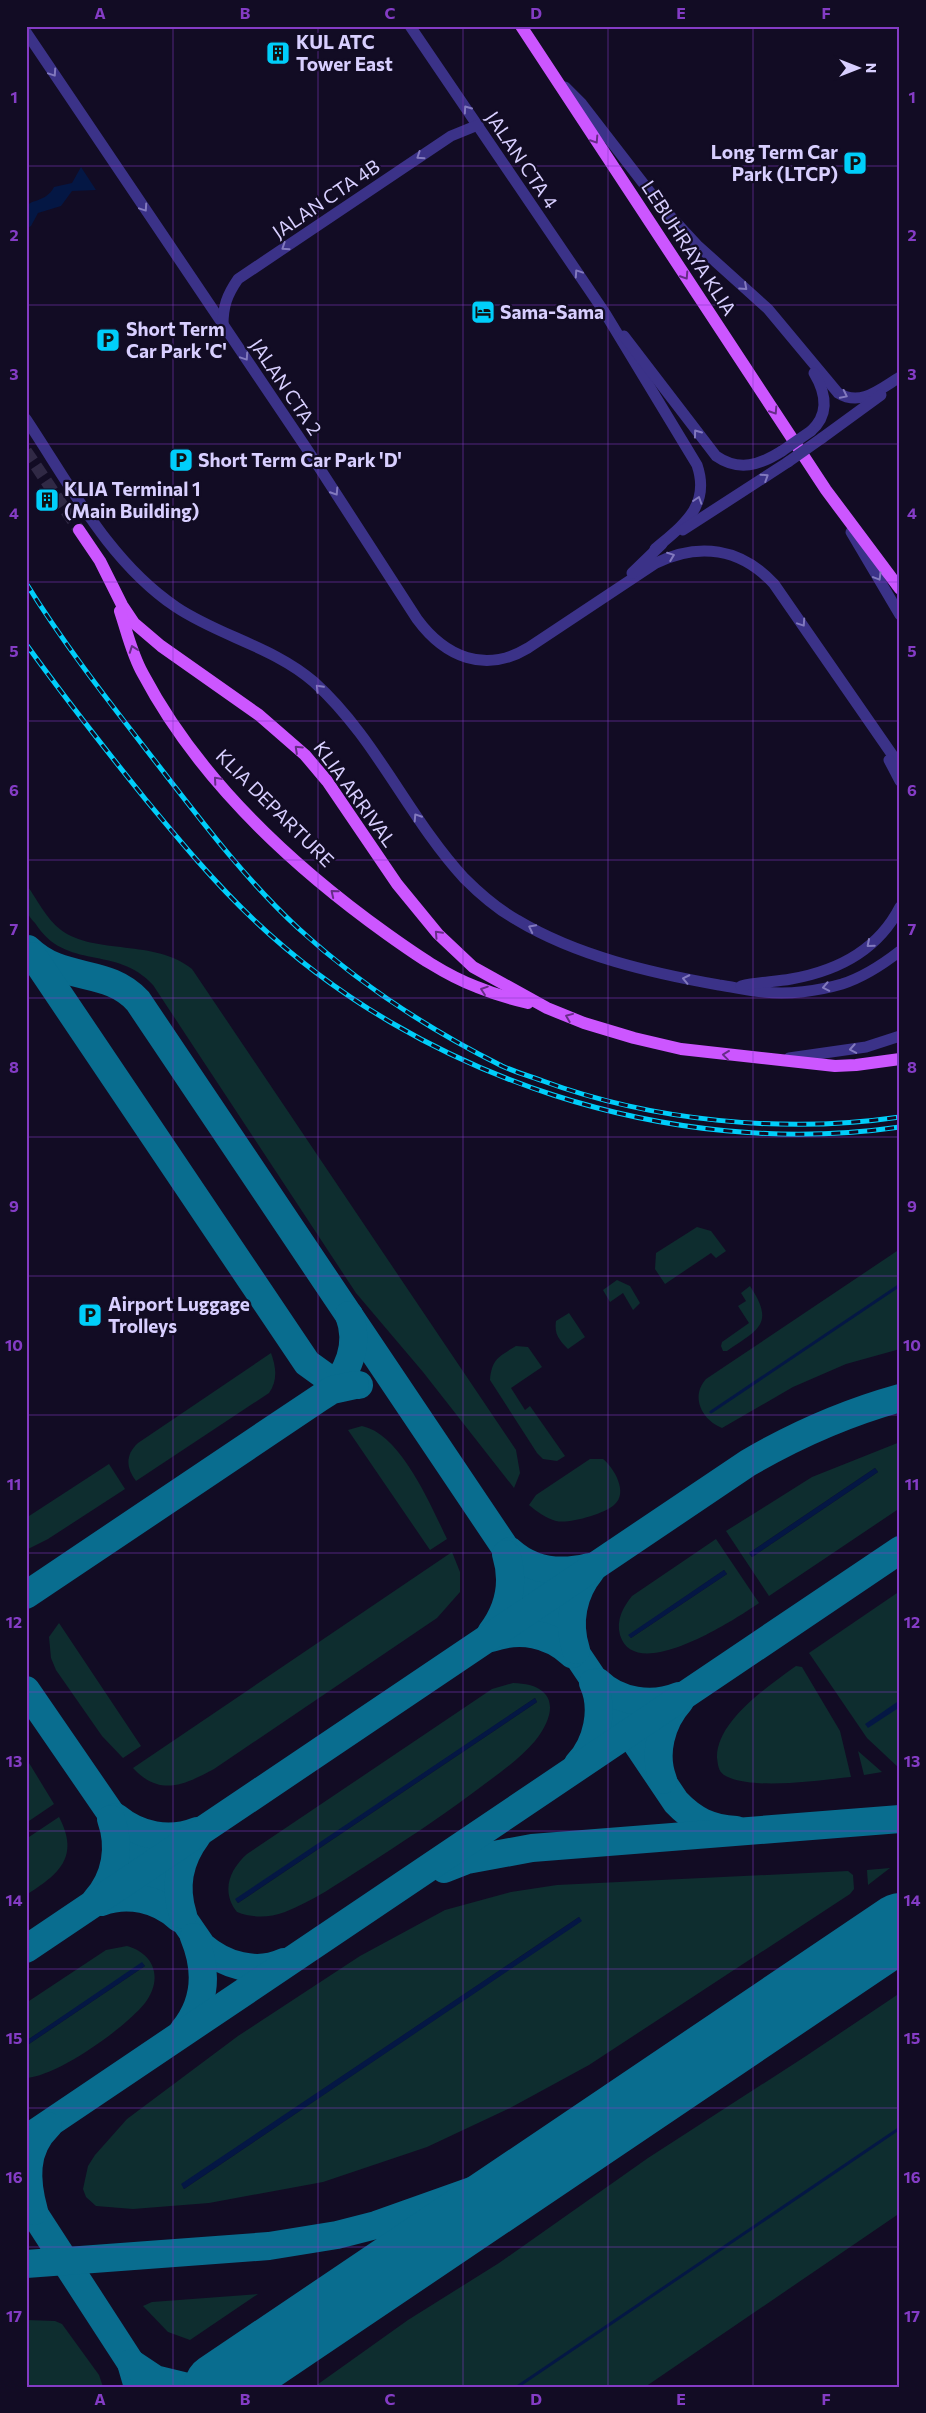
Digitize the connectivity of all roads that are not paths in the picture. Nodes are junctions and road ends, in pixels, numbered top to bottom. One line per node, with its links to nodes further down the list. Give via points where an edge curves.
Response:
1 (410, 26): 5 (street, JALAN CTA 4, one-way to 1)
2 (521, 26): 4 (main road, LEBUHRAYA KLIA)
3 (26, 32): 7 (street, JALAN CTA 2, one-way to 7)
4 (549, 69): 8 (street, one-way to 8, via 582,104 660,205 697,246 768,309); 11 (main road, LEBUHRAYA KLIA, one-way to 11)
5 (478, 125): 6 (street, JALAN CTA 4, one-way to 5); 7 (street, JALAN CTA 4B, one-way to 7, via 451,136 238,279 223,308)
6 (605, 313): 8 (street, one-way to 6, bridge, via 817,379 824,399 824,413 817,426 762,463 732,464 716,456); 13 (street, one-way to 6, via 693,513 700,494 700,475)
7 (223, 325): 15 (street, JALAN CTA 2, one-way to 15, via 417,619 435,641 477,660 512,655 528,648)
8 (798, 348): 9 (street, one-way to 9, via 845,397 868,397)
9 (900, 378): 13 (street, one-way to 9, bridge, via 788,462)
10 (26, 419): 22 (street, one-way to 10, via 684,979 604,957 544,934 501,910 464,877 423,827 357,729 314,683 285,662 195,619 126,565)
11 (826, 490): 14 (main road, LEBUHRAYA KLIA); 16 (street, one-way to 16)
12 (77, 531): 23 (main road, KLIA ARRIVAL, one-way to 12, via 474,968 438,934 396,884 306,755 259,715 161,646 134,623 100,561); 23 (main road, KLIA DEPARTURE, one-way to 12, via 476,987 439,968 372,923 318,881 270,836 192,750 142,673 115,600)
13 (655, 549): 15 (street)
14 (900, 589)
15 (615, 590): 17 (street, one-way to 17, via 672,555 715,550 742,558 764,574 778,590)
16 (900, 615)
17 (866, 719): 18 (street); 19 (street)
18 (900, 766)
19 (900, 781)
20 (900, 906): 22 (street, one-way to 22, via 885,930 845,963 791,980)
21 (900, 950): 22 (street, one-way to 22, via 872,971 834,986 765,993)
22 (734, 988)
23 (547, 1008): 26 (main road, one-way to 23, via 681,1049 584,1023)
24 (900, 1036): 26 (street, one-way to 26, via 866,1047)
25 (900, 1059): 26 (main road, via 842,1066)
26 (775, 1060)

